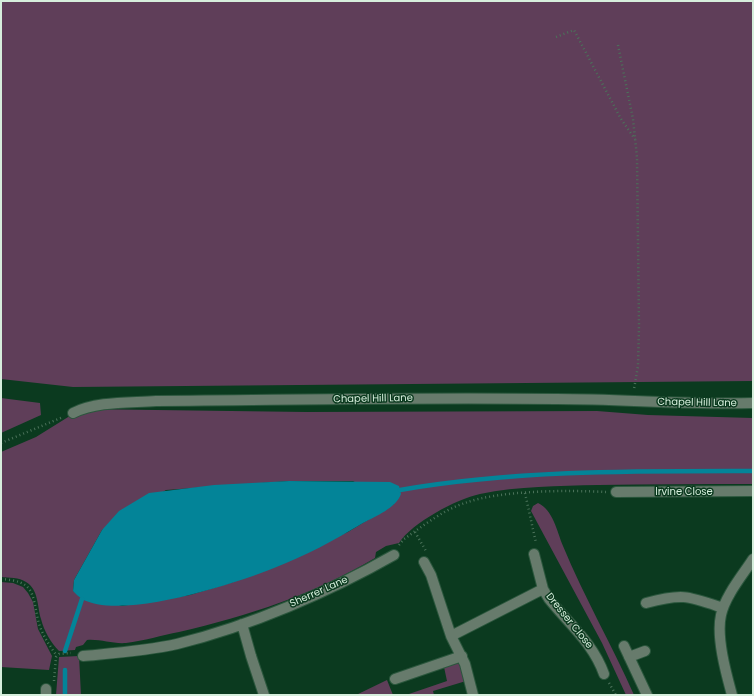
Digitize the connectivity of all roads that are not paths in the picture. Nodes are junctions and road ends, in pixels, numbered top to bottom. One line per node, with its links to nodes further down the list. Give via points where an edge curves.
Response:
1 (753, 403): 2 (street, Chapel Hill Lane, via 706,405 495,398 156,402 108,404)
2 (72, 413)
3 (753, 491): 4 (street, Irvine Close)
4 (616, 492)
5 (534, 554): 9 (street, Dresser Close)
6 (394, 555): 12 (street, Sherrer Lane, via 344,582)
7 (753, 559): 11 (street)
8 (424, 562): 13 (street, via 431,575)
9 (544, 589): 13 (street, Dresser Close); 19 (street, Dresser Close, via 563,616 592,648)
10 (646, 603): 11 (street, via 686,596)
11 (723, 608): 24 (street, via 720,634)
12 (242, 624): 16 (street, Sherrer Lane, via 178,643 136,651); 21 (street)
13 (451, 636): 17 (street)
14 (624, 646): 18 (street)
15 (645, 651): 18 (street)
16 (83, 656)
17 (462, 656): 20 (street); 22 (street)
18 (629, 657): 23 (street)
19 (604, 674)
20 (395, 679)
21 (264, 695)
22 (473, 695)
23 (647, 695)
24 (732, 695)

